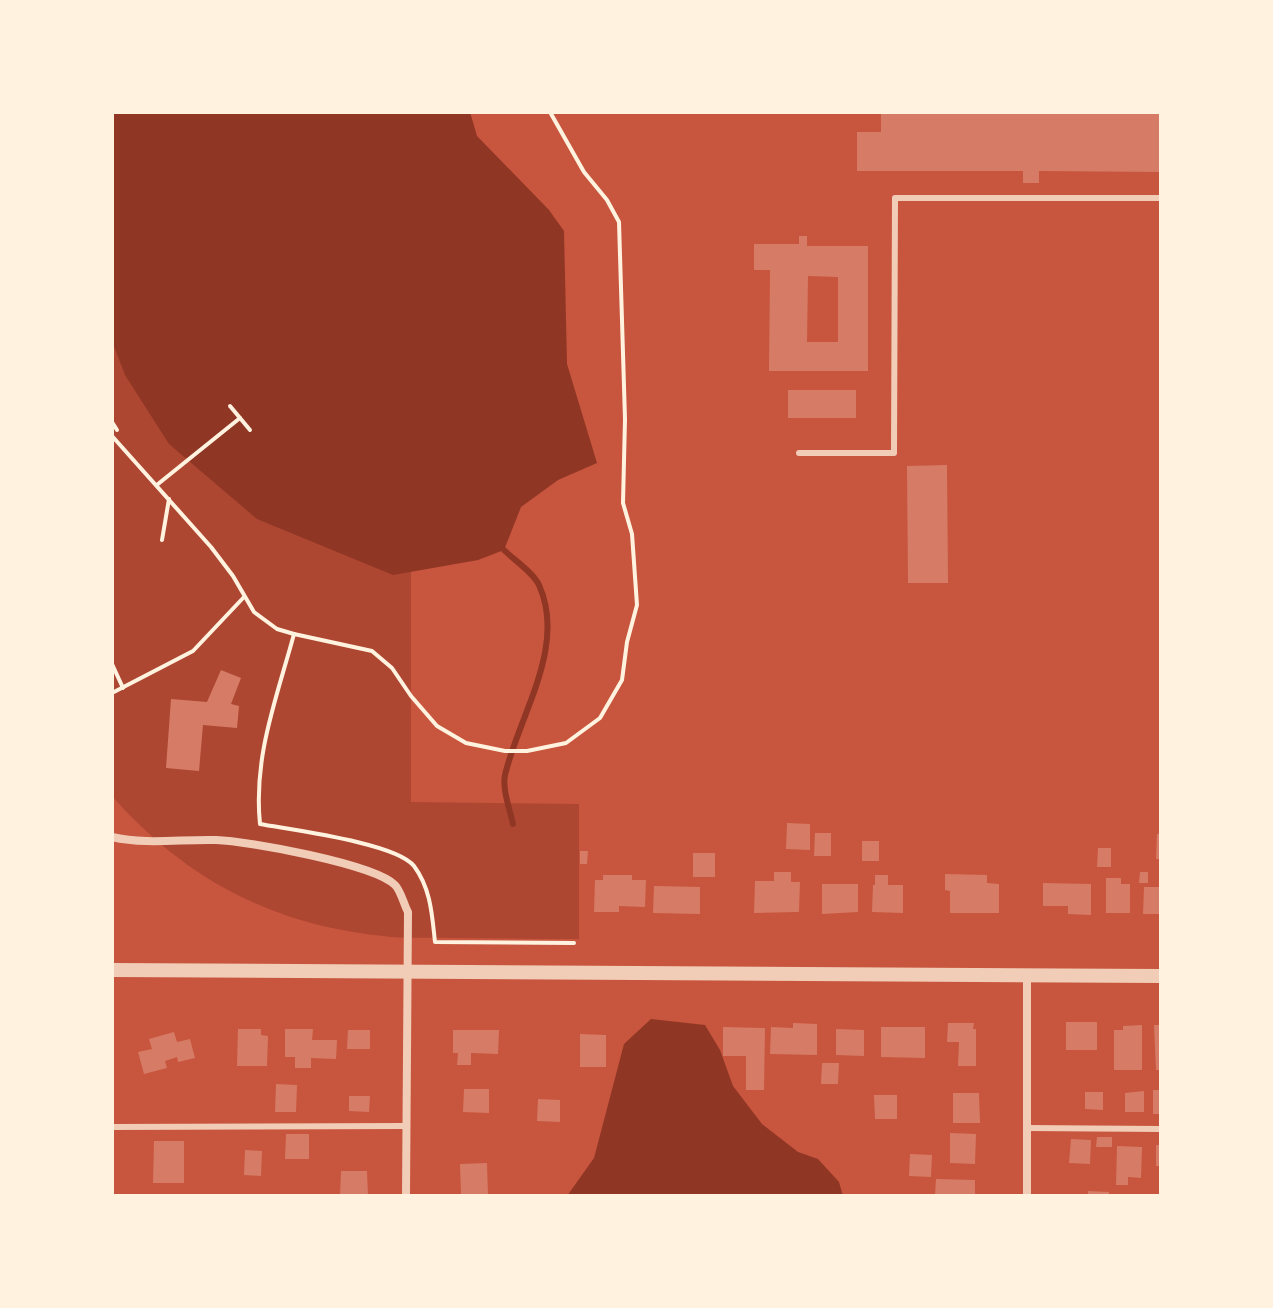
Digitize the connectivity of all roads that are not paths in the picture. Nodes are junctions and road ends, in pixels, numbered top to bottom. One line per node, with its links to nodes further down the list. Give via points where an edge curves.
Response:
1 (1161, 198): 2 (lane, via 895,198 894,453)
2 (799, 453)
3 (112, 837): 5 (street, via 138,843 217,840 356,865 395,885 408,912)
4 (112, 970): 5 (street)
5 (406, 971): 6 (street); 8 (street)
6 (1027, 975): 7 (street); 10 (street)
7 (1161, 976)
8 (406, 1126): 9 (lane); 12 (street)
9 (112, 1127)
10 (1027, 1128): 11 (lane); 13 (street)
11 (1161, 1129)
12 (406, 1196)
13 (1027, 1196)

